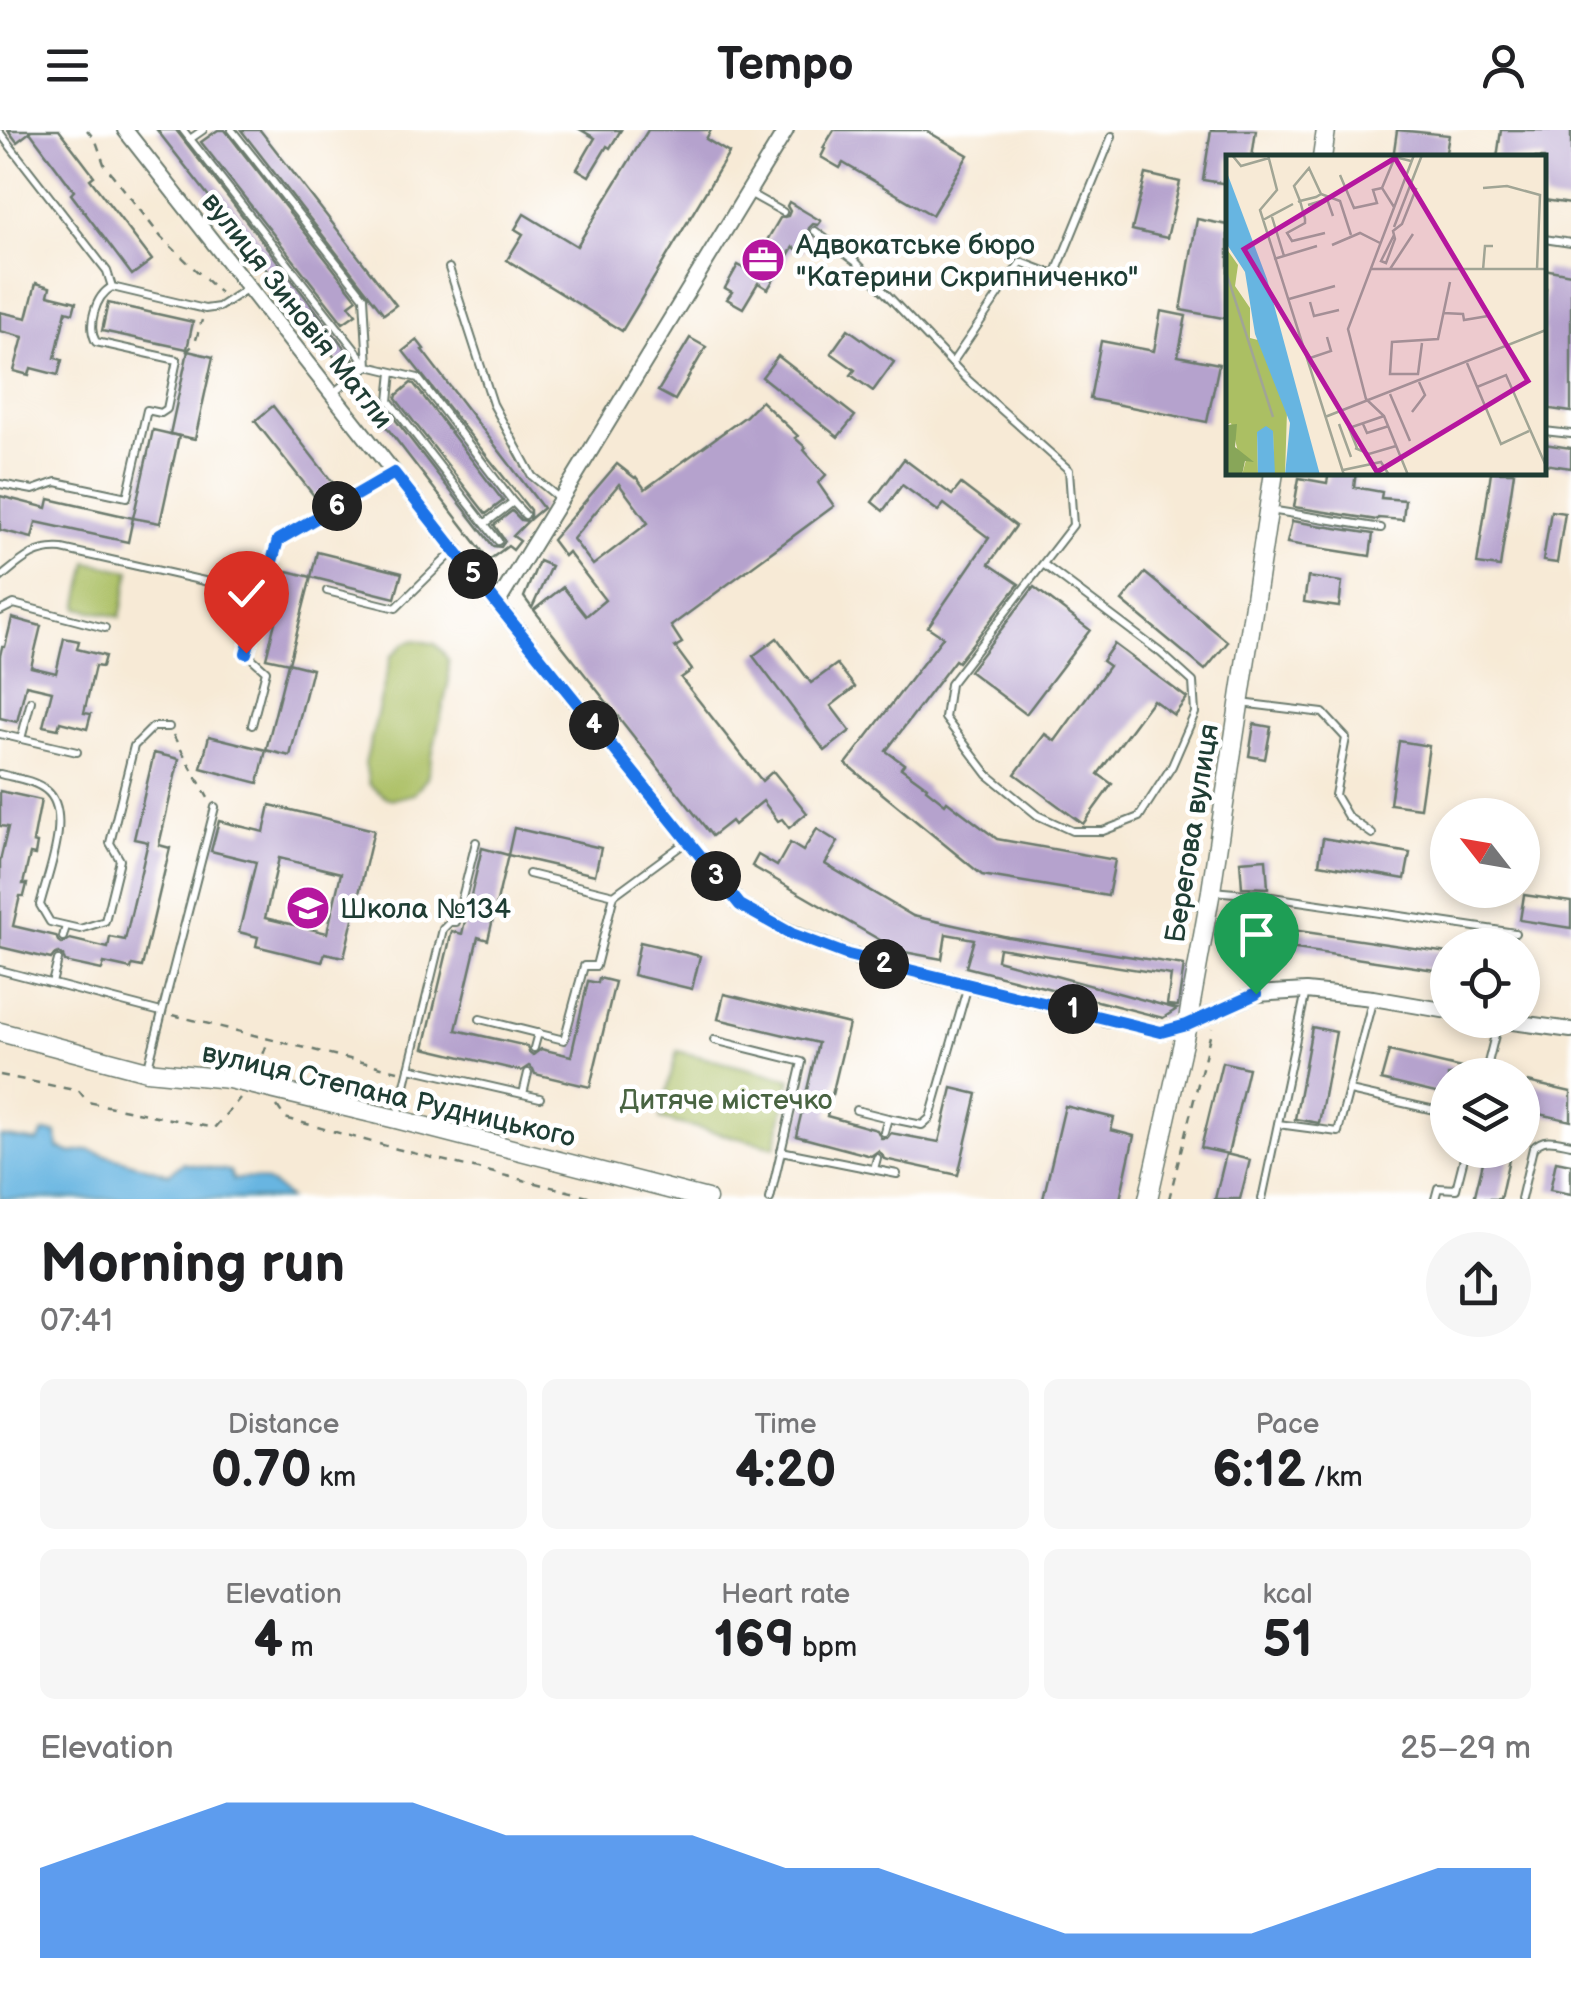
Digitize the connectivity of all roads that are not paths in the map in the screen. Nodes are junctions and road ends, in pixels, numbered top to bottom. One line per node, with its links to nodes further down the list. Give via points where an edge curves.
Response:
1 (125, 130): 18 (street, вулиця Зиновія Матли)
2 (183, 130): 9 (lane)
3 (202, 130): 9 (lane)
4 (232, 130): 20 (lane, via 364,297)
5 (786, 130): 11 (street)
6 (1326, 130): 10 (street)
7 (1112, 136): 19 (lane, via 1056,274 1021,262)
8 (1, 137): 17 (lane)
9 (190, 139): 20 (lane)
10 (1322, 155)
11 (748, 192): 12 (lane); 28 (street)
12 (783, 212)
13 (815, 231): 19 (lane, via 855,262)
14 (1546, 239): 15 (lane)
15 (1571, 243)
16 (449, 268): 28 (lane, via 492,404 532,476)
17 (112, 287): 18 (lane, via 205,309); 27 (lane, via 98,301 91,333 96,342 178,360 166,409 147,410 127,497 56,482 33,490)
18 (249, 287): 22 (street, вулиця Зиновія Матли)
19 (952, 363): 36 (lane, via 1069,470 1072,525)
20 (368, 366): 21 (lane); 22 (lane)
21 (392, 372): 29 (lane, via 418,378); 32 (lane, via 389,401)
22 (332, 394): 25 (street, вулиця Зиновія Матли)
23 (1546, 430): 24 (lane)
24 (1571, 434)
25 (394, 473): 35 (street, вулиця Зиновія Матли); 39 (lane, via 278,540)
26 (1274, 475): 30 (street, Берегова вулиця)
27 (0, 484)
28 (560, 500): 40 (street)
29 (512, 502): 31 (lane); 32 (lane)
30 (1269, 510): 33 (lane); 44 (street, Берегова вулиця)
31 (524, 516)
32 (483, 522): 34 (lane)
33 (1381, 528)
34 (498, 541)
35 (455, 550): 38 (lane, via 396,608); 40 (street, вулиця Зиновія Матли)
36 (1043, 564): 36 (lane, via 950,684 945,718 988,775 1037,816 1072,831 1103,830 1139,817 1172,766 1195,712 1193,682)
37 (0, 578): 39 (lane, via 47,548)
38 (326, 591)
39 (262, 594): 45 (lane, via 246,653 266,672)
40 (497, 604): 53 (street, вулиця Зиновія Матли)
41 (0, 610): 42 (lane, via 14,604)
42 (106, 628)
43 (31, 702): 48 (lane)
44 (1239, 703): 52 (lane, via 1323,713 1346,738 1335,795 1348,817); 56 (street, Берегова вулиця)
45 (252, 725)
46 (169, 727): 58 (lane, via 152,727 134,746 110,843 120,860 105,921 80,930)
47 (0, 734): 48 (lane)
48 (21, 739): 49 (lane)
49 (77, 752)
50 (0, 774): 58 (lane, via 45,788 58,806 40,906 50,922)
51 (215, 807): 68 (lane)
52 (1372, 834)
53 (687, 841): 57 (lane); 64 (street, вулиця Зиновія Матли, via 740,905 792,934)
54 (476, 842): 78 (lane, via 456,922 443,929)
55 (529, 874): 57 (lane)
56 (1211, 891): 59 (lane); 70 (street, Берегова вулиця)
57 (614, 895): 74 (lane, via 596,966 584,966 564,1040)
58 (66, 926): 60 (lane)
59 (1481, 928)
60 (63, 938)
61 (58, 960): 63 (lane)
62 (0, 970): 63 (lane)
63 (52, 983): 68 (lane)
64 (968, 984): 70 (street, вулиця Зиновія Матли, via 1161,1032); 85 (lane, via 930,1118 922,1125)
65 (1306, 992): 66 (street); 70 (street, via 1256,994); 87 (lane)
66 (1373, 998): 67 (street); 80 (lane)
67 (1430, 1008)
68 (162, 1012): 77 (lane)
69 (480, 1018): 74 (lane)
70 (1187, 1025): 97 (street, Берегова вулиця)
71 (1540, 1026): 72 (street)
72 (1571, 1030)
73 (0, 1032): 77 (street, вулиця Степана Рудницького)
74 (538, 1033): 76 (lane)
75 (714, 1040): 90 (lane, via 802,1062)
76 (534, 1048)
77 (147, 1071): 86 (street, вулиця Степана Рудницького, via 229,1079)
78 (408, 1071): 81 (lane); 86 (lane)
79 (528, 1073): 81 (lane)
80 (1350, 1091): 83 (lane); 87 (lane, via 1338,1132)
81 (523, 1094): 82 (lane)
82 (540, 1098)
83 (1430, 1109)
84 (856, 1110): 85 (lane)
85 (888, 1118): 88 (lane)
86 (396, 1119): 95 (street, вулиця Степана Рудницького)
87 (1278, 1124): 98 (lane)
88 (884, 1132)
89 (1571, 1144): 100 (lane, via 1538,1142)
90 (781, 1151): 93 (lane); 96 (lane)
91 (877, 1158): 93 (lane)
92 (1461, 1168): 99 (lane, via 1456,1189 1438,1188)
93 (874, 1170): 94 (lane)
94 (897, 1174)
95 (707, 1199)
96 (770, 1199)
97 (1148, 1199)
98 (1262, 1199)
99 (1435, 1199)
100 (1521, 1199)

